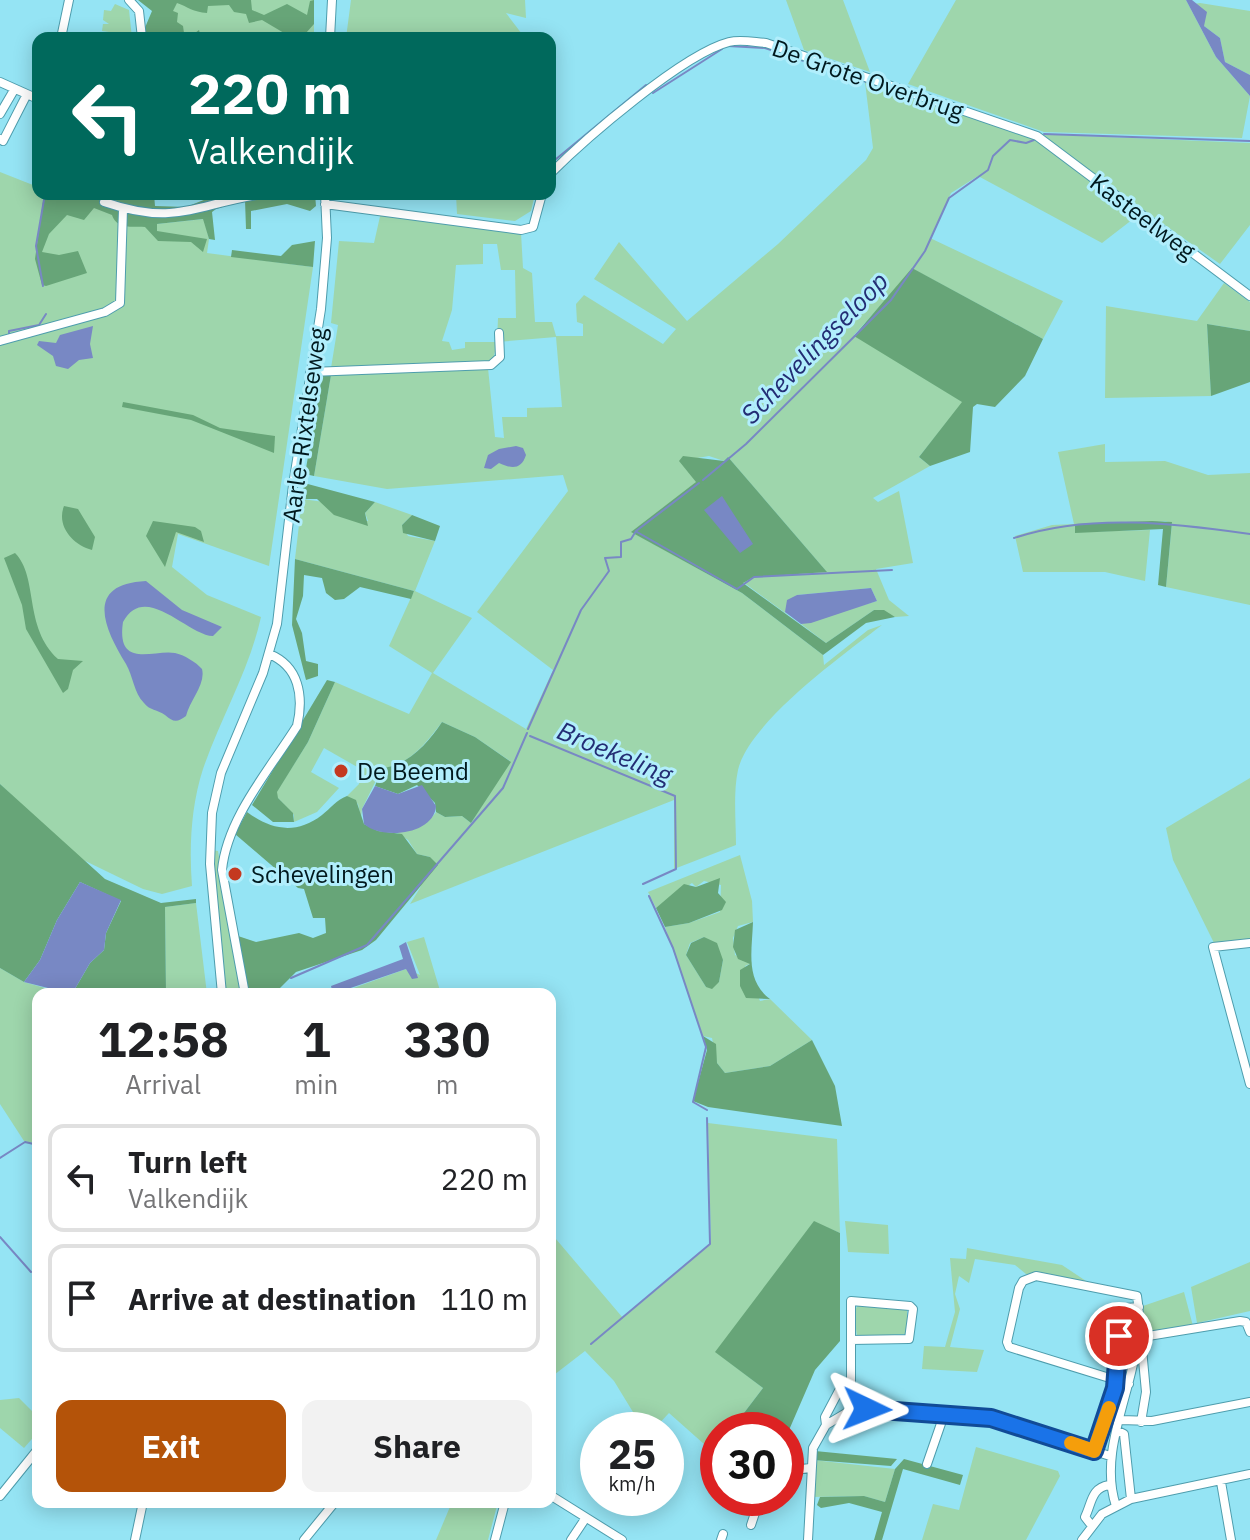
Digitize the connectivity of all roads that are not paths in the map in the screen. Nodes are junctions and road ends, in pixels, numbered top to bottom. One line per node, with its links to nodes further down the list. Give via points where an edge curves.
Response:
1 (69, 0): 4 (street)
2 (129, 0): 5 (street, via 139,11)
3 (332, 0): 6 (street)
4 (62, 32)
5 (141, 32)
6 (330, 32)
7 (0, 82): 8 (street)
8 (14, 90): 9 (street); 11 (street)
9 (26, 96): 10 (street); 13 (street)
10 (32, 98)
11 (0, 114)
12 (1037, 136): 14 (street, De Grote Overbrug, via 766,43 736,41 709,50 653,86); 21 (street, Kasteelweg)
13 (0, 139)
14 (556, 169)
15 (237, 200): 20 (street, via 176,214)
16 (325, 200): 24 (street, Aarle-Rixtelseweg, via 325,267)
17 (331, 200): 18 (street, via 521,230 533,227)
18 (540, 200)
19 (104, 202): 20 (street)
20 (123, 209): 23 (street, via 120,303 105,312)
21 (1250, 296)
22 (499, 333): 24 (street, via 500,357 491,365)
23 (0, 341)
24 (310, 372): 25 (street, Aarle-Rixtelseweg, via 284,590)
25 (269, 654): 27 (street, Aarle-Rixtelseweg, via 221,773 212,813 210,864); 28 (street, via 293,670 300,714 224,851 222,870)
26 (1250, 943): 29 (street, via 1213,947)
27 (221, 988)
28 (244, 988)
29 (1250, 1084)
30 (1139, 1306): 33 (street); 34 (street, via 1125,1308 1115,1351); 34 (street, via 1135,1294 1036,1276 1019,1288 1009,1347)
31 (1250, 1332): 33 (street, via 1240,1321)
32 (851, 1340): 32 (street, via 851,1301 913,1309 909,1339); 35 (street)
33 (1136, 1343): 36 (street); 41 (street, via 1142,1349 1145,1385)
34 (1116, 1380): 36 (street); 44 (street)
35 (851, 1381): 38 (street); 42 (street, via 843,1383)
36 (1129, 1384): 40 (street)
37 (1250, 1402): 41 (street)
38 (851, 1410): 39 (street); 42 (street)
39 (945, 1412): 44 (street, via 991,1418); 47 (street)
40 (1121, 1420): 41 (street); 43 (street)
41 (1141, 1422)
42 (826, 1425): 48 (street, via 813,1448)
43 (1118, 1431): 46 (street); 55 (street, via 1124,1434)
44 (1094, 1451): 46 (street)
45 (32, 1456): 53 (street)
46 (1110, 1456): 52 (street)
47 (927, 1464)
48 (810, 1468): 49 (street); 69 (street)
49 (804, 1469)
50 (1250, 1474): 51 (street)
51 (1221, 1482): 55 (street); 71 (street)
52 (1109, 1485): 56 (street); 63 (street, via 1093,1495 1085,1517)
53 (0, 1496)
54 (556, 1499): 61 (street)
55 (1131, 1499): 56 (street)
56 (1116, 1506): 63 (street)
57 (142, 1508): 64 (street)
58 (330, 1508): 65 (street)
59 (503, 1508): 66 (street)
60 (754, 1516): 62 (street)
61 (585, 1519): 67 (street); 68 (street)
62 (751, 1525)
63 (1092, 1526): 70 (street)
64 (135, 1540)
65 (304, 1540)
66 (495, 1540)
67 (571, 1540)
68 (622, 1540)
69 (808, 1540)
70 (1082, 1540)
71 (1231, 1540)

